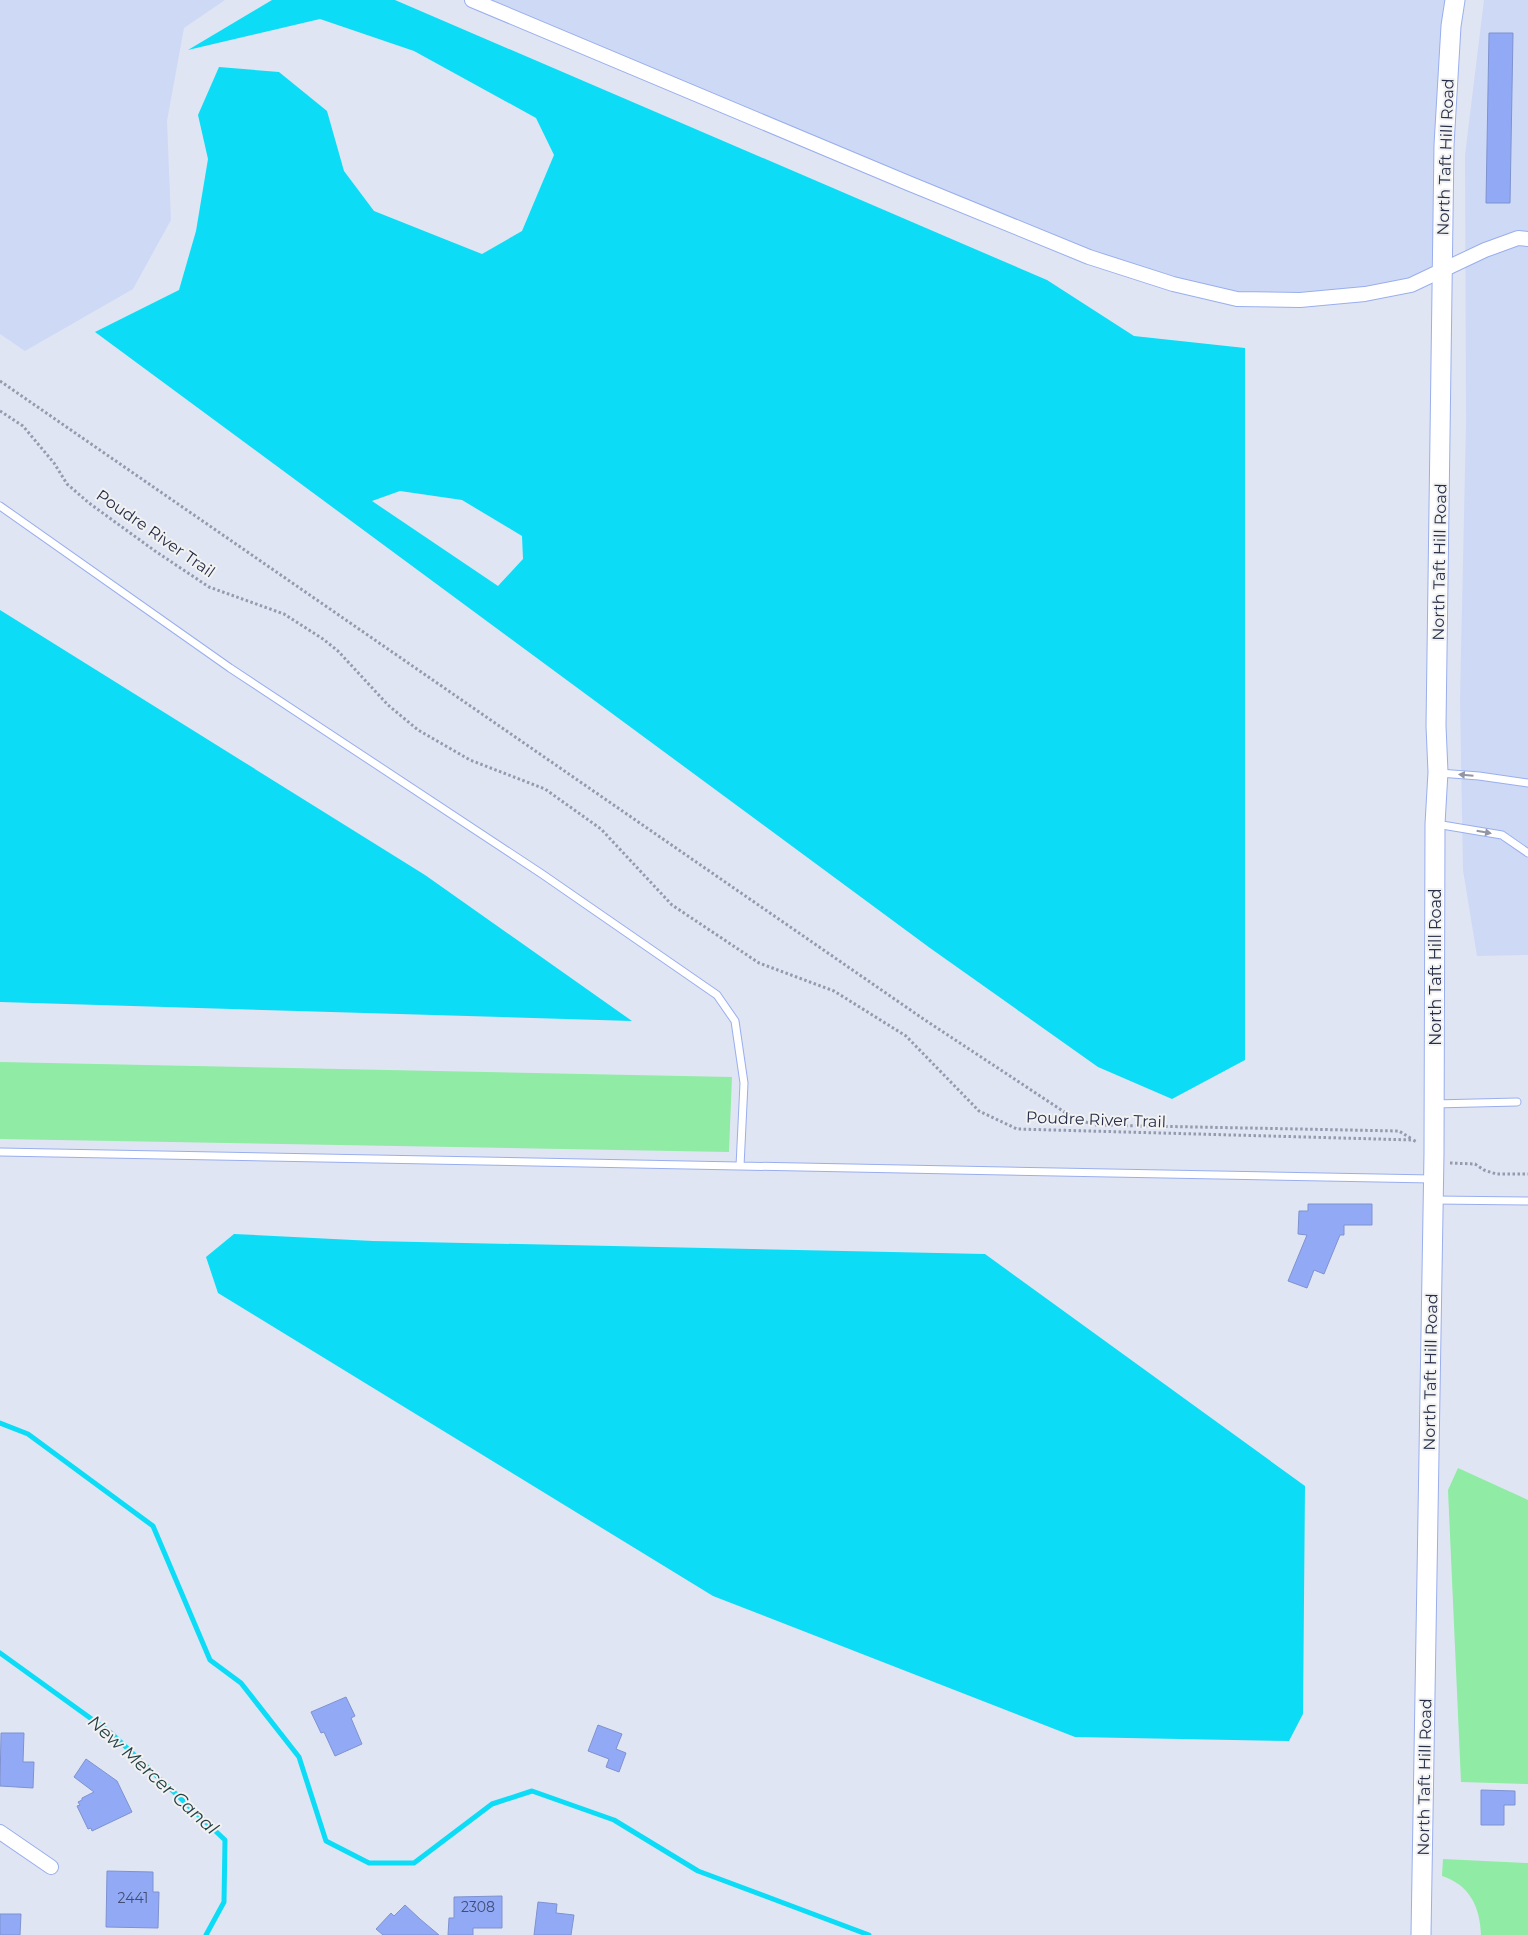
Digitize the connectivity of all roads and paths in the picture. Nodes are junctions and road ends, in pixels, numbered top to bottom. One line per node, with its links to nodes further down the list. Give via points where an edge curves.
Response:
1 (472, 0): 4 (street, via 1080,253 1173,284 1237,299 1300,300 1365,294 1411,285)
2 (1455, 0): 4 (main road, North Taft Hill Road, via 1444,145)
3 (1528, 238): 4 (street, via 1518,238)
4 (1442, 269): 8 (main road, North Taft Hill Road)
5 (0, 381): 14 (path, via 922,1018 1072,1117 1094,1125 1399,1131)
6 (0, 411): 14 (path, Poudre River Trail, via 23,426 67,484 155,551 209,587 284,614 323,639 388,705 418,730 470,760 544,789 600,829 672,905 759,964 834,991 906,1036 979,1111 1017,1129)
7 (0, 506): 17 (lane, via 230,668 542,874 717,995 735,1021 744,1083)
8 (1438, 772): 9 (lane, one-way to 8); 10 (main road, North Taft Hill Road)
9 (1528, 783)
10 (1435, 824): 11 (lane, one-way to 11, via 1502,835); 13 (main road, North Taft Hill Road)
11 (1528, 854)
12 (1516, 1102): 13 (lane)
13 (1434, 1104): 16 (main road, North Taft Hill Road)
14 (1414, 1140): 16 (path)
15 (0, 1152): 17 (lane)
16 (1434, 1153): 18 (path, via 1450,1163 1475,1164 1496,1174); 19 (main road, North Taft Hill Road)
17 (740, 1166): 19 (lane)
18 (1528, 1174)
19 (1433, 1179): 20 (main road, North Taft Hill Road)
20 (1432, 1200): 21 (lane); 24 (main road, North Taft Hill Road)
21 (1528, 1201)
22 (0, 1832): 23 (street)
23 (51, 1867)
24 (1421, 1935)

